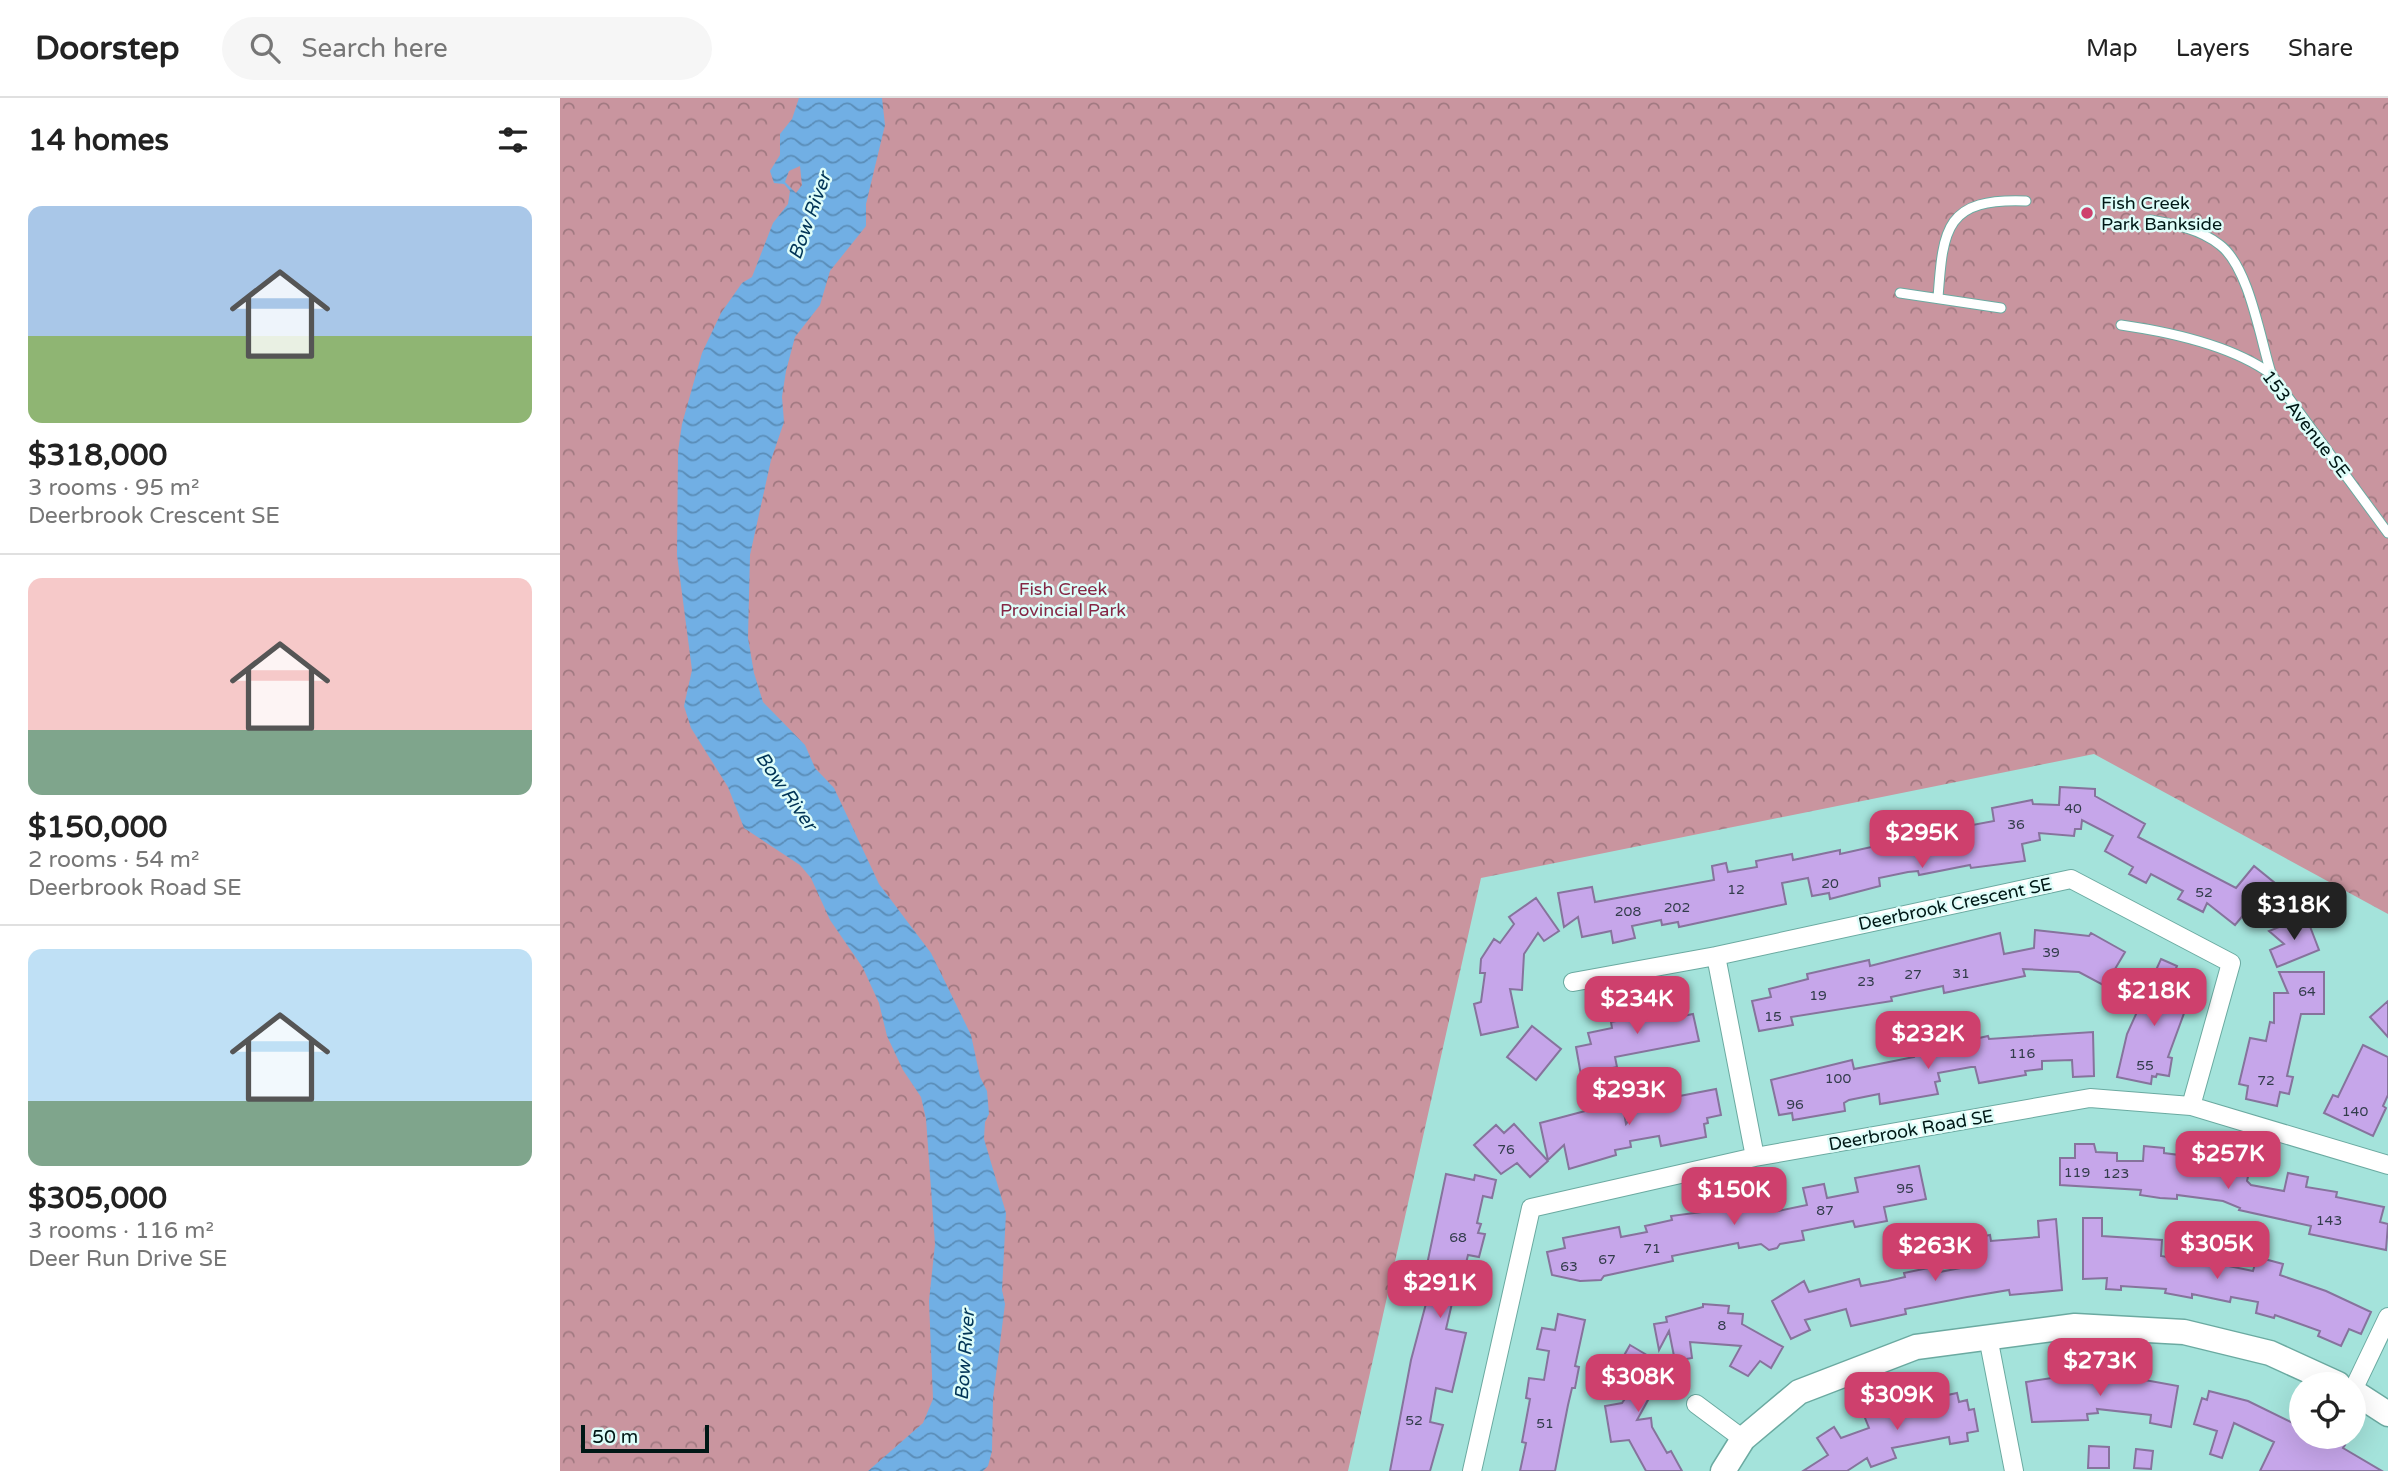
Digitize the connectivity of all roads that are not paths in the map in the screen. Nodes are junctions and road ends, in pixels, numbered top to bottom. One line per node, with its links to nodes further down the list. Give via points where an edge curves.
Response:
1 (2026, 201): 4 (lane, via 1976,204 1953,223 1941,255)
2 (2150, 219): 7 (lane, via 2190,229 2227,251 2245,287)
3 (1900, 293): 4 (lane)
4 (1938, 298): 5 (lane)
5 (2001, 307)
6 (2121, 324): 7 (lane, 153 Avenue SE, via 2211,347)
7 (2271, 374): 8 (lane, 153 Avenue SE)
8 (2388, 533)
9 (1716, 956): 10 (street); 11 (street, Deerbrook Crescent SE, via 2071,878 2231,963); 12 (street)
10 (1573, 982)
11 (2190, 1107): 12 (street, Deerbrook Road SE, via 2090,1098); 13 (street, Deerbrook Road SE)
12 (1755, 1157): 22 (street, Deerbrook Road SE, via 1531,1208)
13 (2388, 1165)
14 (2388, 1317): 17 (street)
15 (1988, 1337): 16 (street, via 2075,1326 2184,1332 2270,1353); 21 (street, via 1916,1347 1799,1392); 24 (street)
16 (2312, 1372)
17 (2362, 1372)
18 (2366, 1398): 20 (street)
19 (1696, 1404): 21 (street)
20 (2388, 1414)
21 (1743, 1439): 23 (street)
22 (1472, 1471)
23 (1723, 1471)
24 (2014, 1471)

